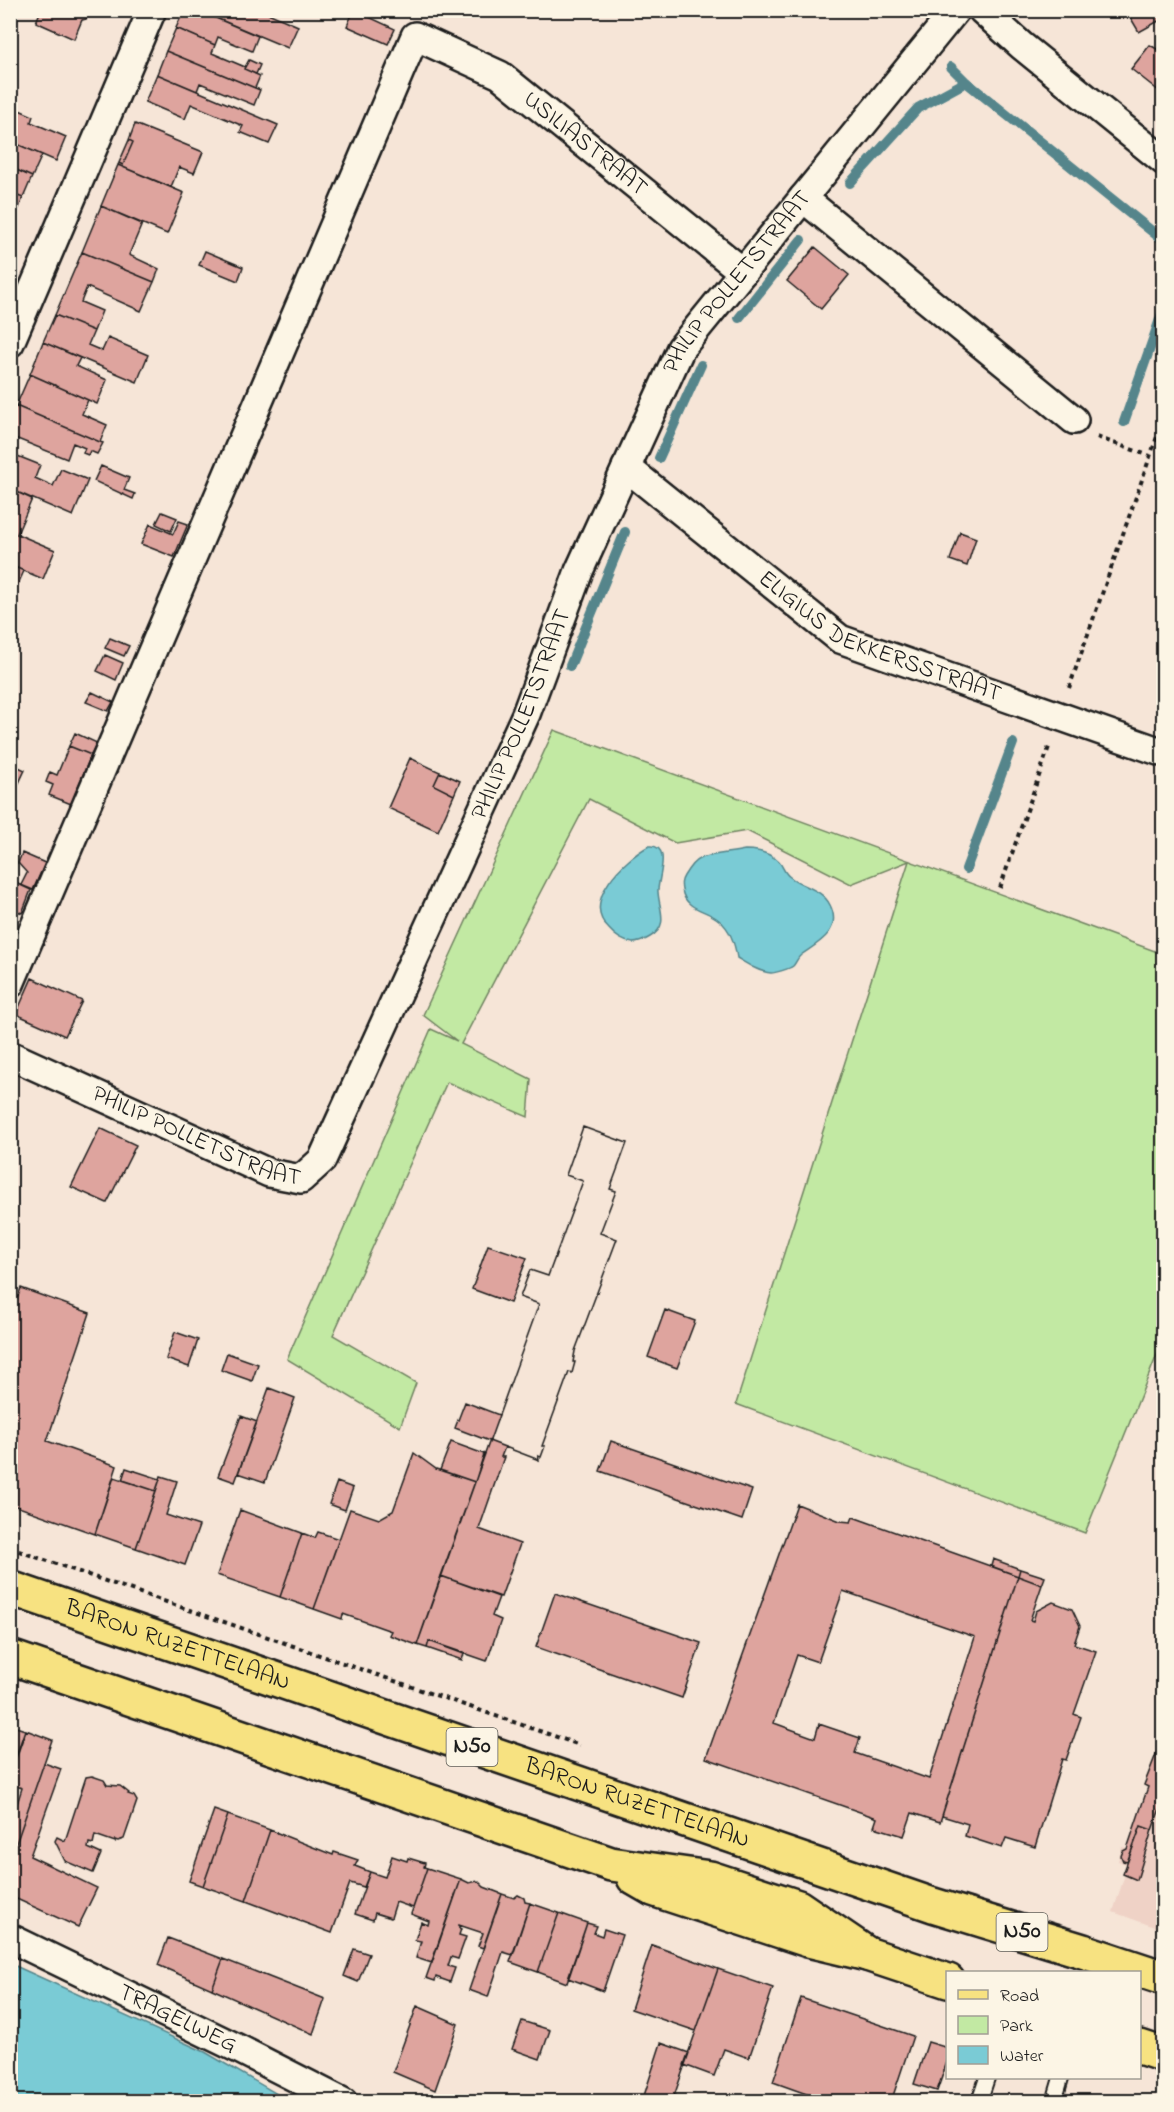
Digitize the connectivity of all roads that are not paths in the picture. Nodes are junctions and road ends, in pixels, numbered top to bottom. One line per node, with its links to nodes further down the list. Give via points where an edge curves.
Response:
1 (152, 10): 7 (street)
2 (956, 10): 5 (street, PHILIP POLLETSTRAAT)
3 (982, 10): 4 (street)
4 (1164, 161)
5 (803, 198): 6 (street, PHILIP POLLETSTRAAT); 8 (street)
6 (743, 272): 9 (street, PHILIP POLLETSTRAAT, via 681,348); 11 (street, USILIASTRAAT, via 500,75 415,36)
7 (10, 343)
8 (1074, 420)
9 (626, 467): 10 (street, ELIGIUS DEKKERSSTRAAT, via 840,639); 12 (street, PHILIP POLLETSTRAAT, via 579,571 526,714 322,1160 301,1179 269,1173)
10 (1164, 753)
11 (10, 984)
12 (10, 1055)
13 (10, 1588): 16 (main road, BARON RUZETTELAAN / N50, via 933,1905)
14 (10, 1657): 17 (main road, BARON RUZETTELAAN, via 611,1864 710,1878 798,1907 867,1954)
15 (10, 1938): 22 (street, TRAGELWEG)
16 (1164, 1978)
17 (946, 1980)
18 (1141, 2047): 19 (main road)
19 (1164, 2055)
20 (987, 2079): 23 (lane)
21 (1061, 2079): 24 (lane)
22 (343, 2102)
23 (979, 2102)
24 (1054, 2102)

